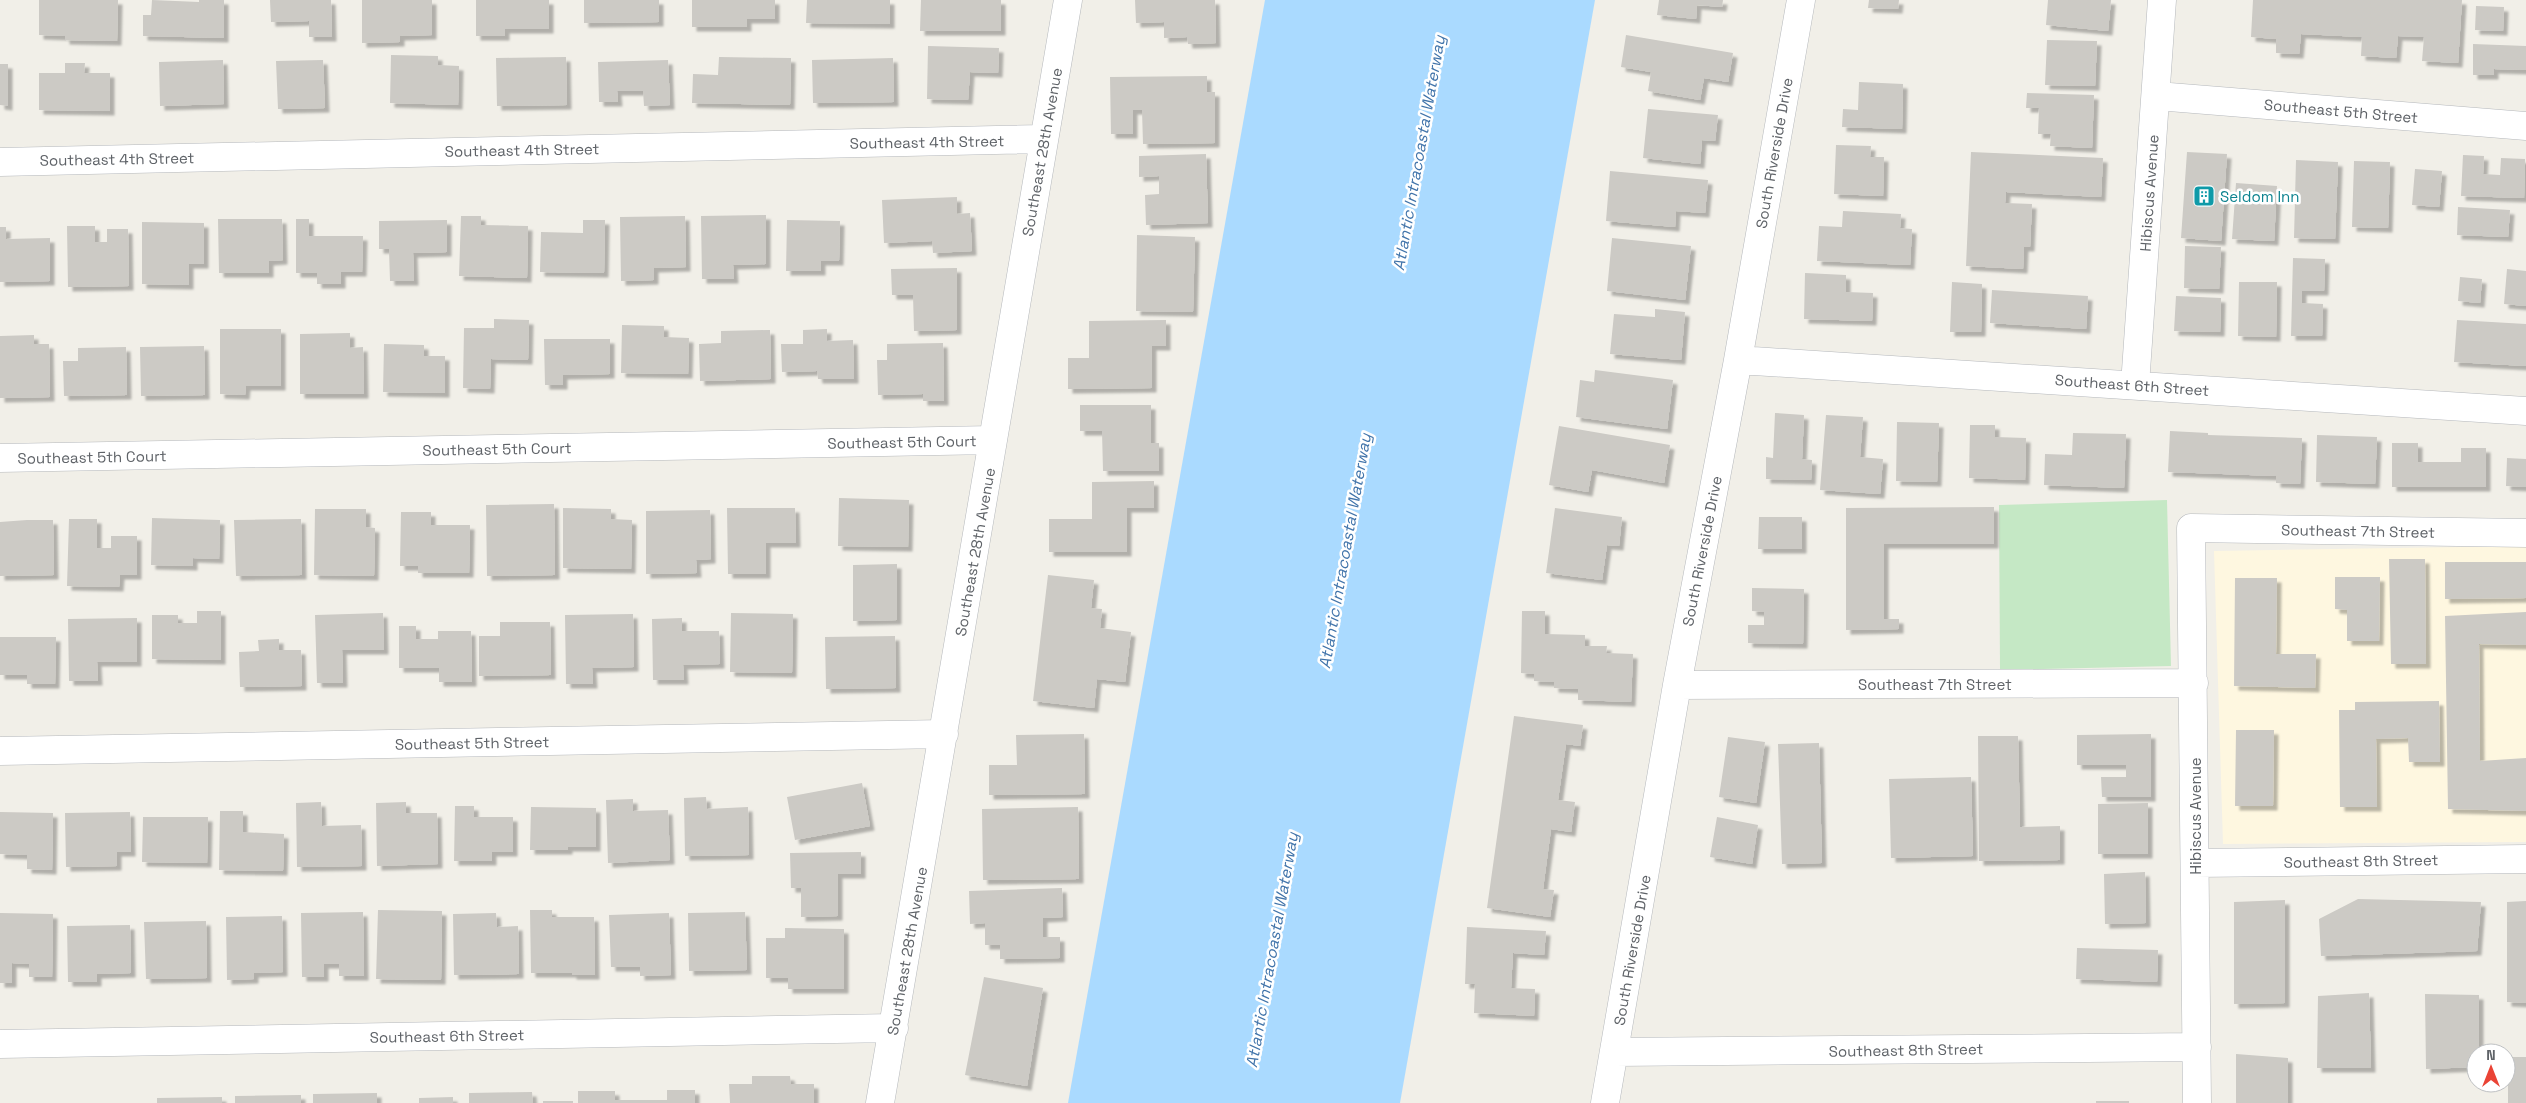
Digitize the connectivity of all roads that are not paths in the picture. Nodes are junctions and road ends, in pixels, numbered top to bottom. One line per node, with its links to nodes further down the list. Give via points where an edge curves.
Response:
1 (1068, 0): 6 (street, Southeast 28th Avenue)
2 (1801, 0): 8 (street, South Riverside Drive)
3 (2162, 0): 4 (street, Hibiscus Avenue)
4 (2157, 96): 5 (street, Southeast 5th Street); 9 (street, Hibiscus Avenue)
5 (2526, 126)
6 (1044, 139): 7 (street, Southeast 4th Street); 11 (street, Southeast 28th Avenue)
7 (0, 162)
8 (1738, 360): 9 (street, Southeast 6th Street); 16 (street, South Riverside Drive)
9 (2135, 385): 10 (street, Southeast 6th Street)
10 (2526, 411)
11 (993, 440): 12 (street, Southeast 5th Court); 17 (street, Southeast 28th Avenue)
12 (0, 458)
13 (2190, 528): 14 (street, Southeast 7th Street); 15 (street, Hibiscus Avenue)
14 (2526, 533)
15 (2194, 683): 16 (street, Southeast 7th Street); 20 (street, Hibiscus Avenue)
16 (1677, 685): 24 (street, South Riverside Drive)
17 (944, 734): 18 (street, Southeast 5th Street); 21 (street, Southeast 28th Avenue)
18 (0, 751)
19 (2526, 859): 20 (street, Southeast 8th Street)
20 (2195, 863): 23 (street, Hibiscus Avenue)
21 (894, 1028): 22 (street, Southeast 6th Street); 25 (street, Southeast 28th Avenue)
22 (0, 1044)
23 (2197, 1047): 24 (street, Southeast 8th Street); 27 (street, Hibiscus Avenue)
24 (1615, 1052): 26 (street, South Riverside Drive)
25 (880, 1103)
26 (1605, 1103)
27 (2198, 1103)

